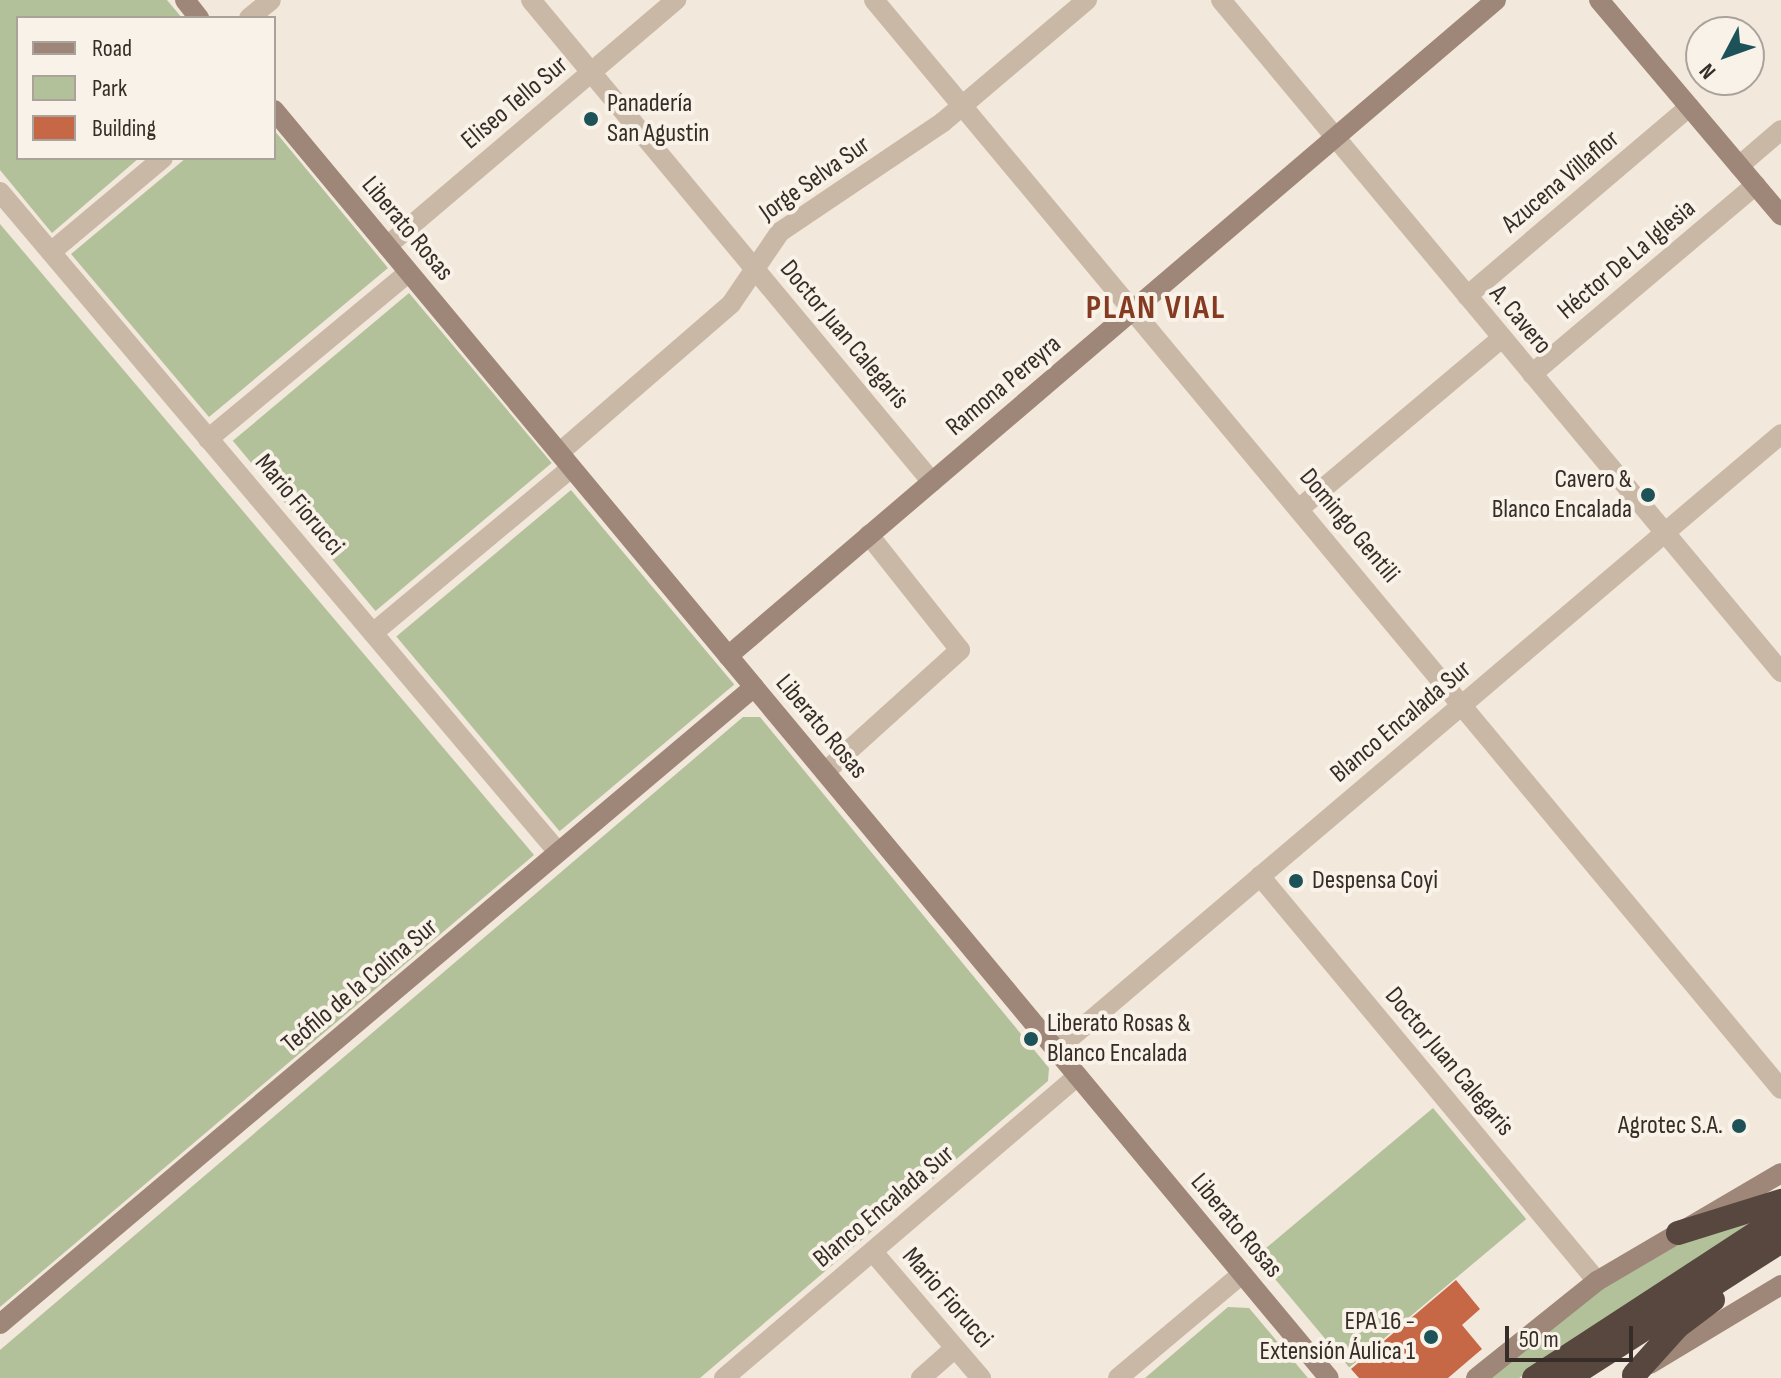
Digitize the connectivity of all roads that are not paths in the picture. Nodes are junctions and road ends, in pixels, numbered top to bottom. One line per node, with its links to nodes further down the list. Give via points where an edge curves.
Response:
1 (185, 0): 10 (street)
2 (271, 0): 11 (street)
3 (531, 0): 12 (street, Doctor Juan Calegaris)
4 (676, 0): 12 (street, Eliseo Tello Sur)
5 (874, 0): 13 (street, Domingo Gentili)
6 (1087, 0): 13 (street, Jorge Selva Sur)
7 (1221, 0): 17 (street, A. Cavero)
8 (1496, 0): 17 (street, Ramona Pereyra)
9 (1599, 0): 14 (street)
10 (197, 16)
11 (251, 16)
12 (591, 72): 23 (street, Eliseo Tello Sur); 25 (street, Doctor Juan Calegaris)
13 (962, 106): 25 (street, Jorge Selva Sur, via 780,232); 28 (street, Domingo Gentili)
14 (1689, 107): 19 (street); 27 (street, Azucena Villaflor)
15 (276, 112): 23 (street, Liberato Rosas)
16 (1781, 130): 19 (street)
17 (1335, 138): 27 (street, A. Cavero); 28 (street, Ramona Pereyra)
18 (161, 160): 24 (street)
19 (1739, 166): 20 (street)
20 (1756, 185): 22 (street); 30 (street, Héctor De La Iglesia)
21 (0, 192): 24 (street, Mario Fiorucci)
22 (1781, 215)
23 (387, 246): 26 (street, Liberato Rosas)
24 (51, 252): 32 (street, Mario Fiorucci)
25 (754, 268): 33 (street, Jorge Selva Sur, via 731,304); 34 (street, Doctor Juan Calegaris)
26 (409, 272): 32 (street); 33 (street, Liberato Rosas)
27 (1467, 296): 29 (street, A. Cavero)
28 (1135, 308): 34 (street, Ramona Pereyra); 35 (street, Domingo Gentili)
29 (1502, 338): 30 (street, A. Cavero); 35 (street)
30 (1532, 374): 36 (street, A. Cavero)
31 (1781, 434): 36 (street, Blanco Encalada Sur)
32 (208, 439): 38 (street, Mario Fiorucci)
33 (565, 460): 38 (street, Jorge Selva Sur); 39 (street, Liberato Rosas)
34 (932, 482): 37 (street, Ramona Pereyra)
35 (1300, 508): 42 (street, Domingo Gentili)
36 (1664, 533): 40 (street, A. Cavero); 42 (street, Blanco Encalada Sur)
37 (869, 535): 39 (street, Ramona Pereyra); 43 (street, via 960,650)
38 (373, 633): 44 (street, Mario Fiorucci)
39 (728, 656): 41 (street, Liberato Rosas)
40 (1781, 672)
41 (754, 687): 43 (street, Liberato Rosas); 44 (street, Teófilo de la Colina Sur)
42 (1463, 704): 45 (street, Blanco Encalada Sur); 48 (street, Domingo Gentili)
43 (825, 772): 46 (street, Liberato Rosas)
44 (558, 852): 59 (street, Teófilo de la Colina Sur)
45 (1260, 876): 46 (street, Blanco Encalada Sur); 57 (street, Doctor Juan Calegaris)
46 (1056, 1050): 47 (street, Liberato Rosas)
47 (1078, 1076): 54 (street, Blanco Encalada Sur); 56 (street, Liberato Rosas)
48 (1781, 1089)
49 (1781, 1173): 52 (street)
50 (1781, 1201): 52 (highway)
51 (1781, 1217): 68 (highway)
52 (1678, 1233): 57 (street)
53 (1781, 1241): 69 (highway)
54 (873, 1252): 60 (street, Mario Fiorucci); 62 (street, Blanco Encalada Sur)
55 (1781, 1259): 61 (highway, via 1687,1318)
56 (1242, 1274): 65 (street); 66 (street, Liberato Rosas)
57 (1597, 1281): 67 (street)
58 (1781, 1285): 61 (street)
59 (0, 1324)
60 (955, 1348): 63 (street); 64 (street, Mario Fiorucci)
61 (1632, 1377)
62 (724, 1378)
63 (921, 1378)
64 (981, 1378)
65 (1118, 1378)
66 (1329, 1378)
67 (1476, 1378)
68 (1534, 1378)
69 (1568, 1378)

